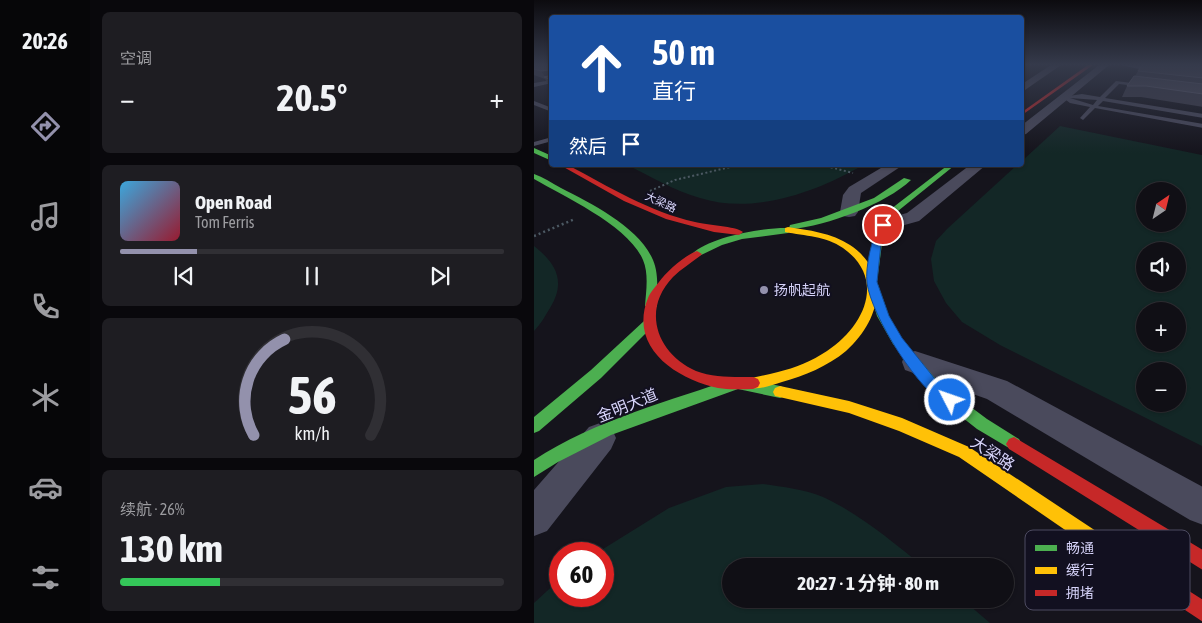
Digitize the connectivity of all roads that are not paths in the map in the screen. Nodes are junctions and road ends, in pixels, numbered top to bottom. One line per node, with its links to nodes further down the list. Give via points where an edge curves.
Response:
1 (1048, 94): 4 (lane); 9 (main road)
2 (1069, 94): 4 (street)
3 (1107, 94): 5 (lane)
4 (1065, 97): 5 (lane); 7 (lane); 13 (street)
5 (1102, 99): 7 (lane); 10 (lane)
6 (534, 103): 8 (lane)
7 (1094, 107): 11 (lane); 12 (lane)
8 (549, 109)
9 (1024, 112)
10 (1202, 116)
11 (1083, 118)
12 (1202, 126)
13 (1024, 129)
14 (549, 140): 15 (lane)
15 (534, 144)
16 (534, 150): 17 (main road)
17 (549, 158)
18 (567, 167): 27 (main road, 大梁路, via 680,224 703,229)
19 (893, 167): 24 (street, via 855,190 851,195)
20 (949, 167): 25 (main road, via 899,206)
21 (976, 167): 25 (street, via 913,217)
22 (914, 175): 24 (main road, via 877,200)
23 (534, 176): 29 (main road, via 630,235 648,258)
24 (850, 212): 26 (main road, via 808,225)
25 (883, 225): 28 (main road, via 876,244)
26 (773, 231): 27 (main road); 28 (main road, via 818,234 843,245 862,261)
27 (758, 232): 29 (main road, via 711,246 684,262 662,284)
28 (872, 282): 31 (main road, 大梁路, via 883,316 897,341); 32 (main road, via 870,310 862,326 834,354 789,376)
29 (651, 306): 30 (main road)
30 (648, 324): 32 (main road, via 657,349 680,370 716,382); 33 (main road)
31 (915, 362): 38 (street, via 997,390); 41 (main road, 大梁路, via 934,388 982,424)
32 (738, 384): 36 (main road, 金明大道); 40 (main road, 大梁路, via 849,407 902,425 964,452)
33 (568, 396): 34 (street); 35 (main road)
34 (534, 406)
35 (534, 426)
36 (607, 430): 37 (main road, 金明大道); 39 (street)
37 (534, 469)
38 (1202, 507)
39 (534, 518)
40 (1080, 530)
41 (1152, 530)
42 (1190, 554): 43 (main road, 大梁路)
43 (1202, 561)
44 (1190, 604): 45 (main road, 大梁路)
45 (1202, 612)

